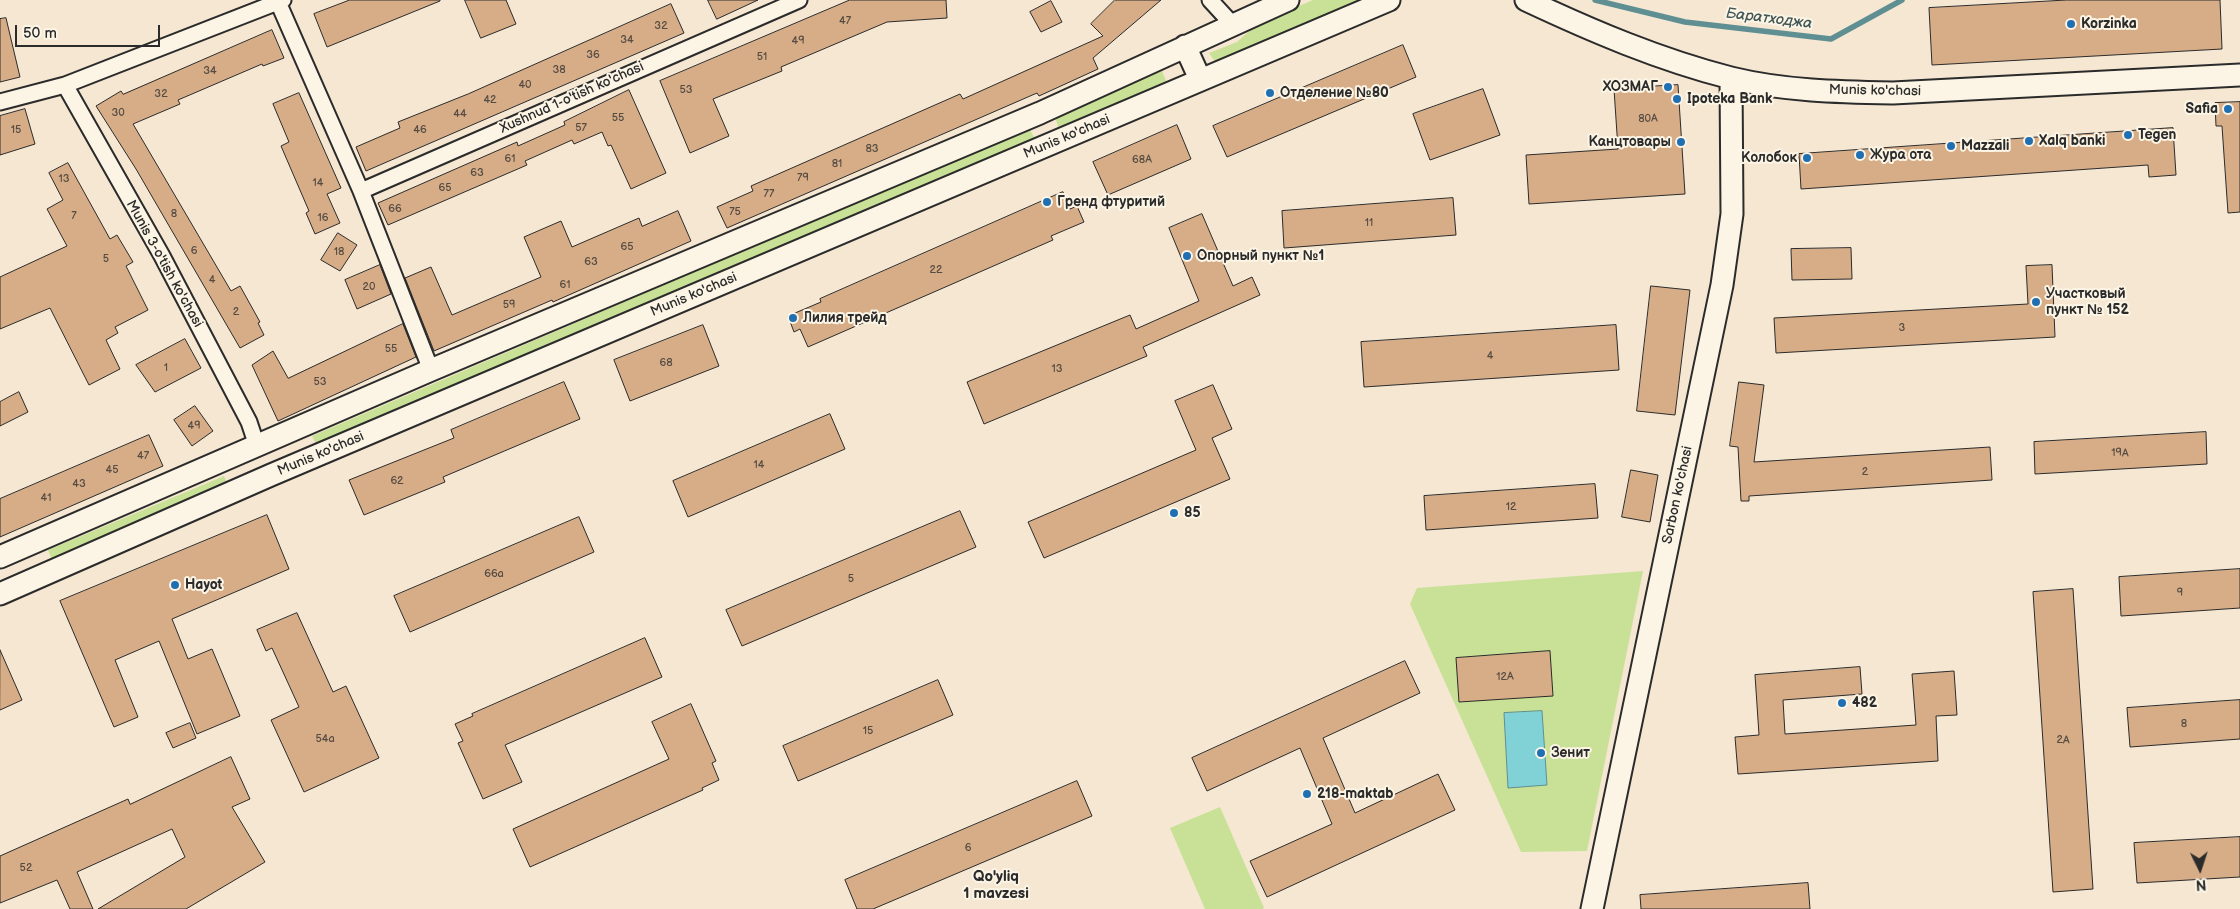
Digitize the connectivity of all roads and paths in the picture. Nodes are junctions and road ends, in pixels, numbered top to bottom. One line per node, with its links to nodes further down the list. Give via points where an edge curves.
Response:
1 (799, 0): 7 (street, Xushnud 1-o'tish ko'chasi)
2 (1210, 0): 8 (street)
3 (1288, 0): 8 (street)
4 (1389, 0): 12 (street, Munis ko'chasi)
5 (1526, 0): 11 (street, Munis ko'chasi, via 1588,29)
6 (280, 1): 13 (street); 17 (street)
7 (784, 4): 17 (street, Xushnud 1-o'tish ko'chasi)
8 (1233, 24): 9 (street)
9 (1185, 46): 12 (street); 15 (street)
10 (2240, 75): 11 (street, Munis ko'chasi, via 1893,93 1831,92)
11 (1731, 78): 25 (street, Sarbon ko'chasi, via 1732,214 1722,285)
12 (1200, 79): 16 (street, Munis ko'chasi)
13 (65, 85): 14 (street); 19 (street, Munis 3-o'tish ko'chasi, via 162,256 249,422)
14 (0, 102)
15 (1040, 113): 16 (street); 18 (street)
16 (1054, 142): 20 (street, Munis ko'chasi)
17 (361, 191): 18 (street)
18 (431, 370): 19 (street)
19 (258, 446): 20 (street); 21 (street)
20 (271, 475): 23 (street, Munis ko'chasi)
21 (27, 545): 22 (street); 23 (street)
22 (0, 557)
23 (41, 576): 24 (street, Munis ko'chasi)
24 (0, 594)
25 (1592, 909)

